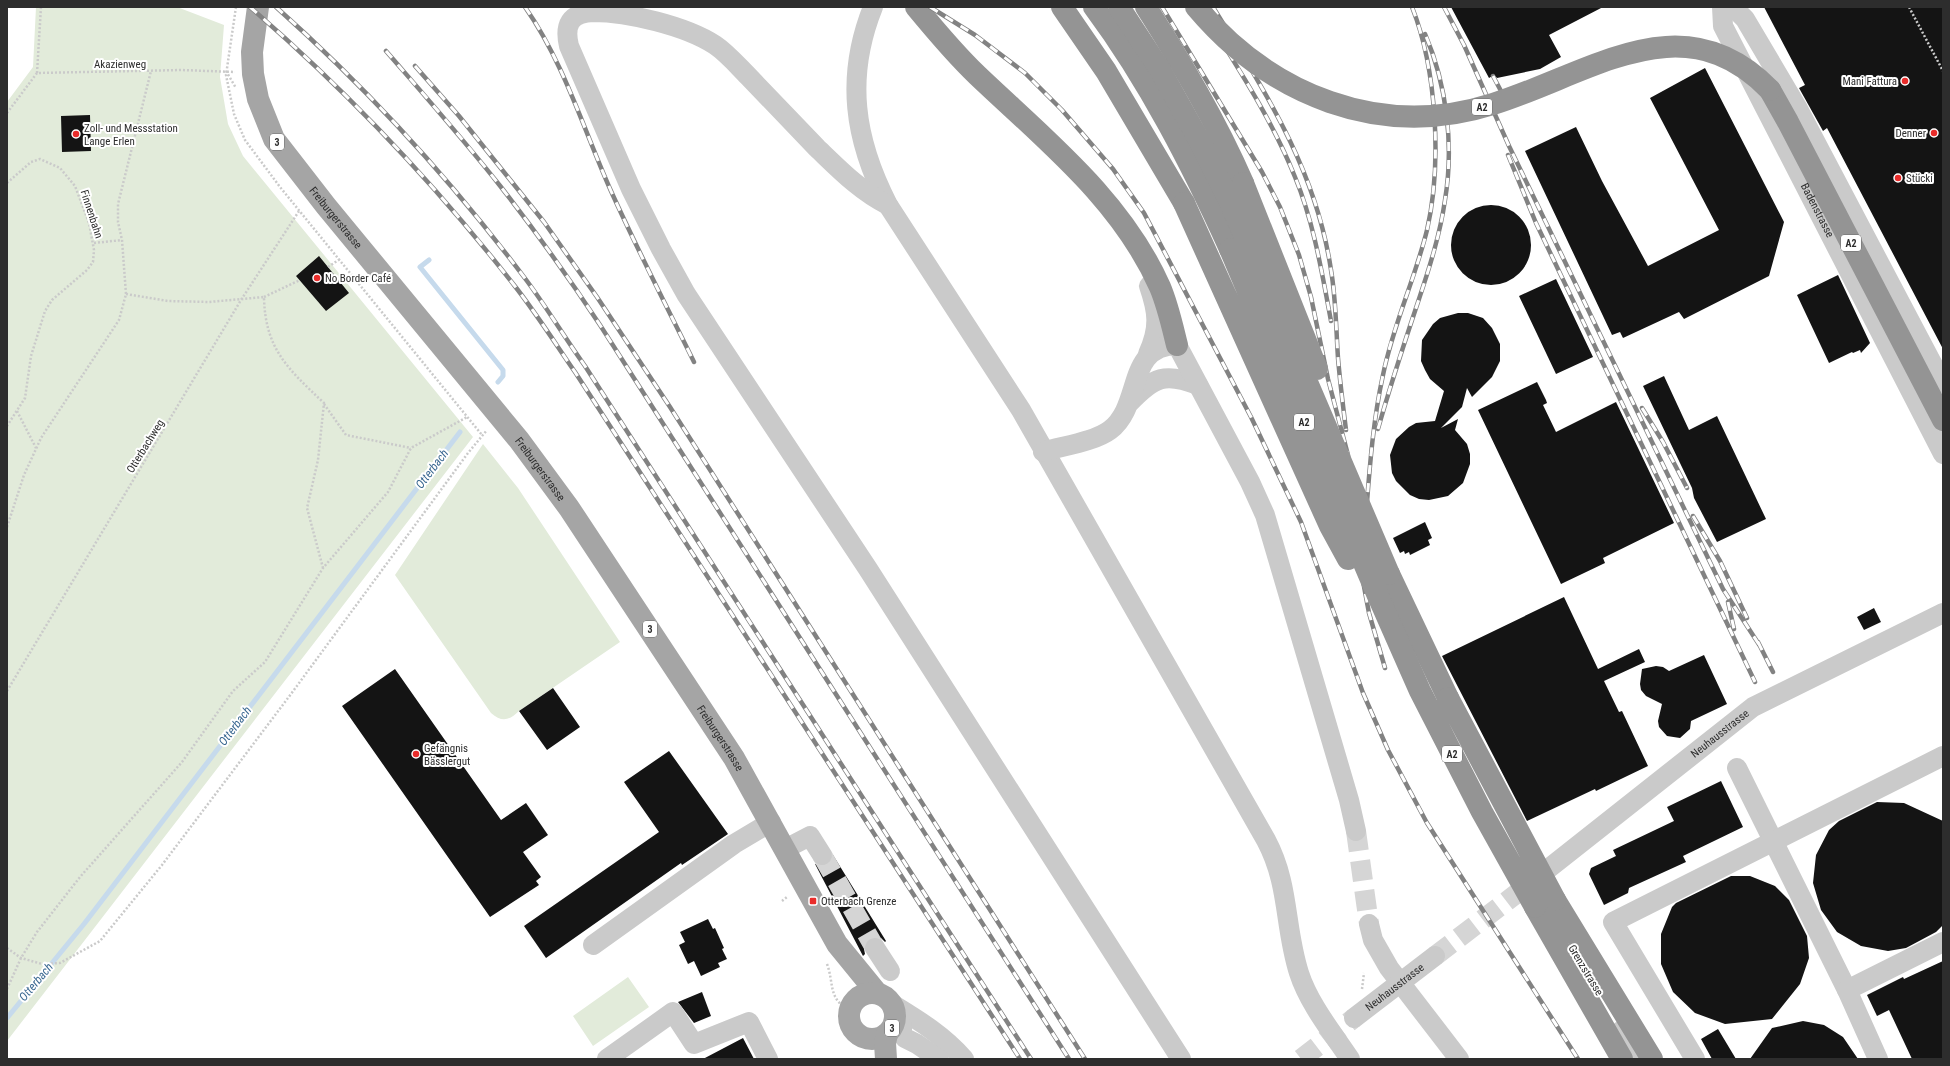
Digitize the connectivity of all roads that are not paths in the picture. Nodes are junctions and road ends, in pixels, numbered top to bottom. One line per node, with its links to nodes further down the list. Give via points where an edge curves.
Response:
1 (258, 7): 26 (main road, Freiburgerstrasse / 3, via 252,52 253,74 265,120 279,145 533,458 569,508 734,758)
2 (873, 7): 11 (street, via 858,60 857,108 866,156)
3 (916, 7): 12 (highway, via 976,74 1079,170)
4 (1062, 7): 22 (highway, bridge, via 1106,71 1181,198 1330,526 1354,571)
5 (1094, 7): 22 (highway, A2, bridge, via 1144,82 1212,208)
6 (1119, 7): 21 (highway, A2, bridge, via 1159,68 1230,202)
7 (1146, 7): 21 (highway, bridge, via 1192,81 1243,183 1380,529)
8 (1196, 7): 18 (highway, A2, bridge, via 1244,54 1291,86 1342,106 1390,115 1442,114 1492,104 1531,90 1627,44 1650,37 1693,37 1726,49 1749,66 1775,100)
9 (1722, 7): 20 (street, Badenstrasse, via 1723,26)
10 (1740, 11): 15 (street, via 1797,107)
11 (888, 204): 19 (street, via 1021,410); 54 (street, via 864,191 842,172 729,57 711,42 653,20 609,13 575,16 568,24 566,34 569,46 623,172 686,294 868,570)
12 (1113, 211): 13 (highway, via 1146,260 1159,286); 14 (street, via 1146,276 1156,306 1156,330)
13 (1177, 345): 14 (street, via 1158,348); 16 (street)
14 (1148, 354): 17 (street, via 1140,369)
15 (1943, 384)
16 (1198, 386): 17 (street, via 1170,378 1155,380 1144,387); 27 (street, via 1250,482 1270,528)
17 (1129, 403): 19 (street, via 1117,422 1105,433)
18 (1943, 420)
19 (1043, 452): 55 (street, via 1274,855 1284,887 1293,950 1302,982 1315,1007)
20 (1943, 454)
21 (1389, 574): 59 (highway, A2, bridge, via 1448,698 1555,900)
22 (1378, 596): 57 (highway, A2, bridge, via 1420,691 1482,812)
23 (1943, 613): 31 (street, Neuhausstrasse, via 1753,707)
24 (1943, 756): 28 (street)
25 (1737, 768): 28 (street)
26 (771, 822): 29 (main road, Freiburgerstrasse / 3); 35 (street, via 734,844)
27 (1356, 830)
28 (1773, 842): 41 (street); 60 (street, via 1613,922)
29 (786, 849): 30 (street, via 810,836); 37 (main road, Freiburgerstrasse / 3)
30 (822, 855)
31 (1536, 878): 32 (street, Neuhausstrasse); 58 (street, Grenzstrasse, via 1560,927)
32 (1520, 891)
33 (1369, 924): 40 (street, via 1379,953)
34 (1943, 942): 41 (street)
35 (593, 945)
36 (875, 948): 39 (street)
37 (831, 952): 42 (main road, Freiburgerstrasse / 3); 43 (main road, Freiburgerstrasse / 3, via 853,992)
38 (1435, 956): 40 (street, Neuhausstrasse)
39 (890, 971)
40 (1401, 982): 44 (street, Neuhausstrasse); 56 (street)
41 (1847, 990): 61 (street)
42 (884, 998): 43 (main road, via 862,995); 45 (street); 46 (main road, 3, via 895,1016)
43 (851, 1005): 47 (main road, 3, via 848,1019 852,1029)
44 (1354, 1018)
45 (928, 1027): 46 (street); 53 (street, via 945,1039)
46 (894, 1029): 47 (main road, 3, via 876,1039); 51 (main road, 3, via 885,1043); 52 (street)
47 (864, 1039): 50 (main road, 3)
48 (607, 1059): 49 (street, via 673,1012 694,1044 749,1022)
49 (768, 1059)
50 (873, 1059)
51 (886, 1059)
52 (939, 1059)
53 (964, 1059)
54 (1181, 1059)
55 (1350, 1059)
56 (1459, 1059)
57 (1622, 1059)
58 (1639, 1059)
59 (1652, 1059)
60 (1695, 1059)
61 (1878, 1059)

